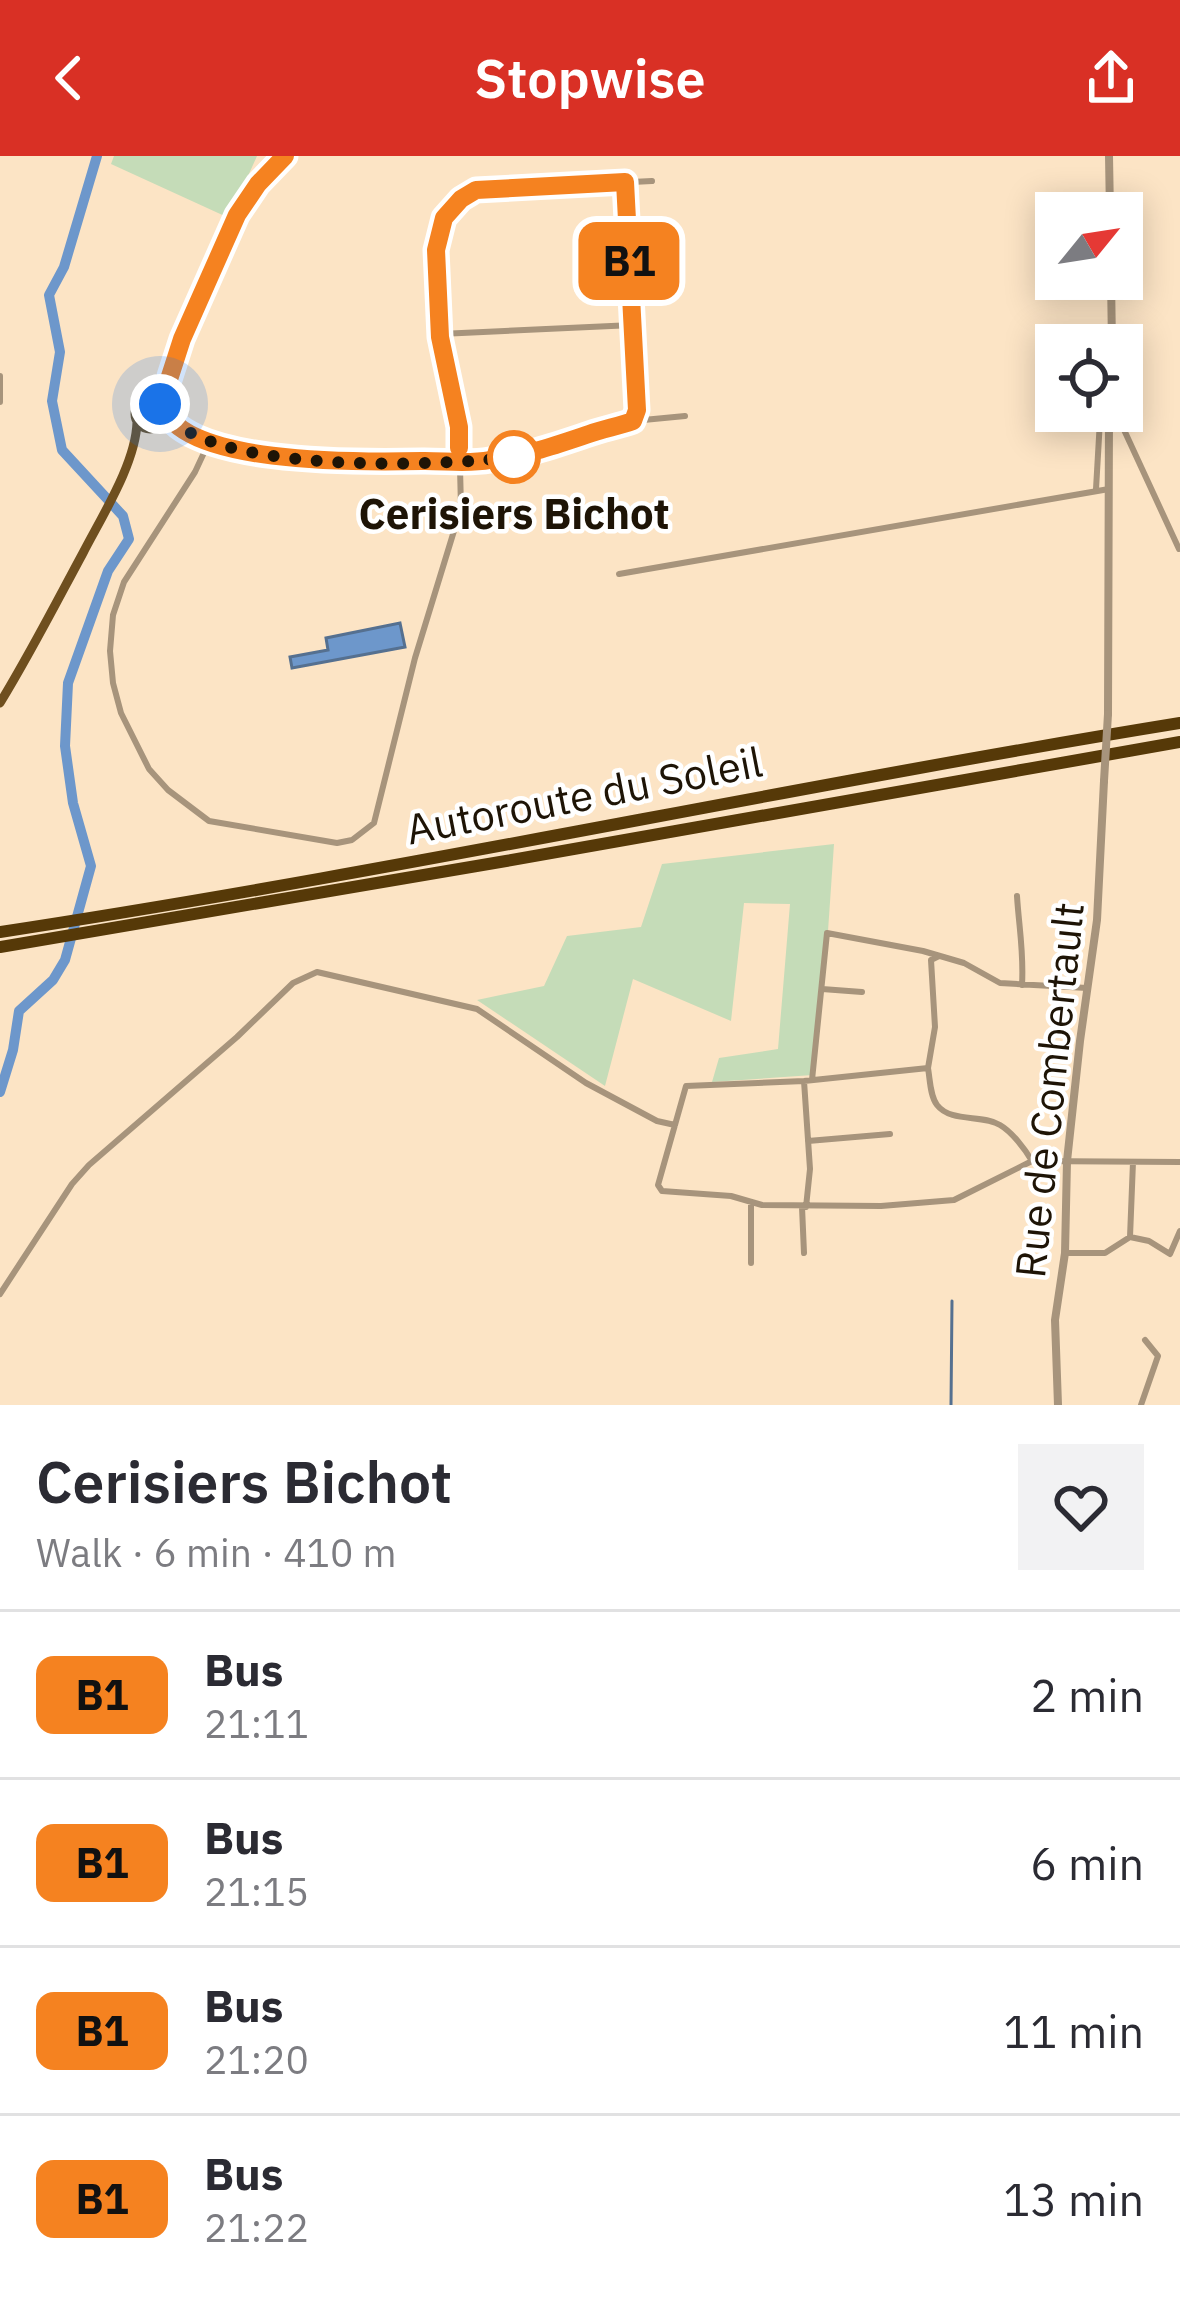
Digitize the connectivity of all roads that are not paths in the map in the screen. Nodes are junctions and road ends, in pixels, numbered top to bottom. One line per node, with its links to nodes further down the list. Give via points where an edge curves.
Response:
1 (282, 156): 8 (main road, via 237,215)
2 (1109, 156): 5 (street)
3 (652, 181): 4 (street)
4 (625, 182): 6 (street); 7 (street, via 498,187 461,199 444,218 436,250)
5 (1110, 192)
6 (633, 325): 7 (street); 14 (street)
7 (440, 334): 23 (street)
8 (182, 339): 10 (main road); 12 (main road)
9 (0, 376): 11 (street)
10 (147, 400): 12 (main road); 15 (main road, via 136,408)
11 (0, 402)
12 (164, 411): 16 (main road); 17 (street)
13 (685, 416): 14 (street)
14 (633, 421): 23 (street, via 536,452)
15 (136, 422): 16 (main road); 22 (main road)
16 (155, 428): 17 (street); 22 (main road)
17 (183, 429): 21 (street)
18 (1099, 432): 24 (street)
19 (1109, 432): 25 (street, Rue de Combertault)
20 (1125, 432): 26 (street)
21 (209, 442): 23 (street, via 302,460); 23 (street, via 113,615 121,713 149,769 209,821 337,843 374,823 461,508)
22 (130, 452): 28 (main road)
23 (460, 462)
24 (1096, 490): 25 (street); 27 (street)
25 (1109, 490): 37 (street, Rue de Combertault, bridge, via 1108,714)
26 (1179, 549)
27 (619, 574)
28 (0, 703)
29 (1180, 722): 32 (highway, Autoroute du Soleil)
30 (1180, 742): 32 (highway, Autoroute du Soleil, via 506,861)
31 (1017, 896): 36 (street)
32 (87, 925): 33 (highway, Autoroute du Soleil); 34 (highway, Autoroute du Soleil)
33 (0, 932)
34 (0, 947)
35 (940, 956): 36 (street); 38 (street, via 827,933); 40 (street, via 931,960)
36 (1022, 985): 37 (street)
37 (1087, 988): 46 (street, Rue de Combertault)
38 (822, 989): 39 (street); 41 (street)
39 (862, 992)
40 (928, 1067): 41 (street); 45 (street, via 940,1108 999,1124)
41 (808, 1081): 42 (street, via 686,1086); 44 (street)
42 (675, 1125): 49 (street, via 662,1191); 56 (street, via 586,1083 477,1009 317,972 293,983 85,1169)
43 (890, 1134): 44 (street)
44 (808, 1141): 50 (street)
45 (1032, 1160): 46 (street); 50 (street, via 954,1200)
46 (1067, 1161): 47 (street); 54 (street, Rue de Combertault)
47 (1133, 1162): 48 (street); 52 (street)
48 (1180, 1162)
49 (751, 1202): 50 (street); 55 (street)
50 (804, 1207): 53 (street)
51 (1180, 1231): 52 (street, via 1170,1254)
52 (1130, 1237): 54 (street, via 1105,1253)
53 (804, 1253)
54 (1065, 1253): 58 (street, Rue de Combertault, via 1055,1320)
55 (751, 1263)
56 (0, 1294)
57 (1145, 1340): 59 (street, via 1158,1356)
58 (1058, 1405)
59 (1141, 1405)

